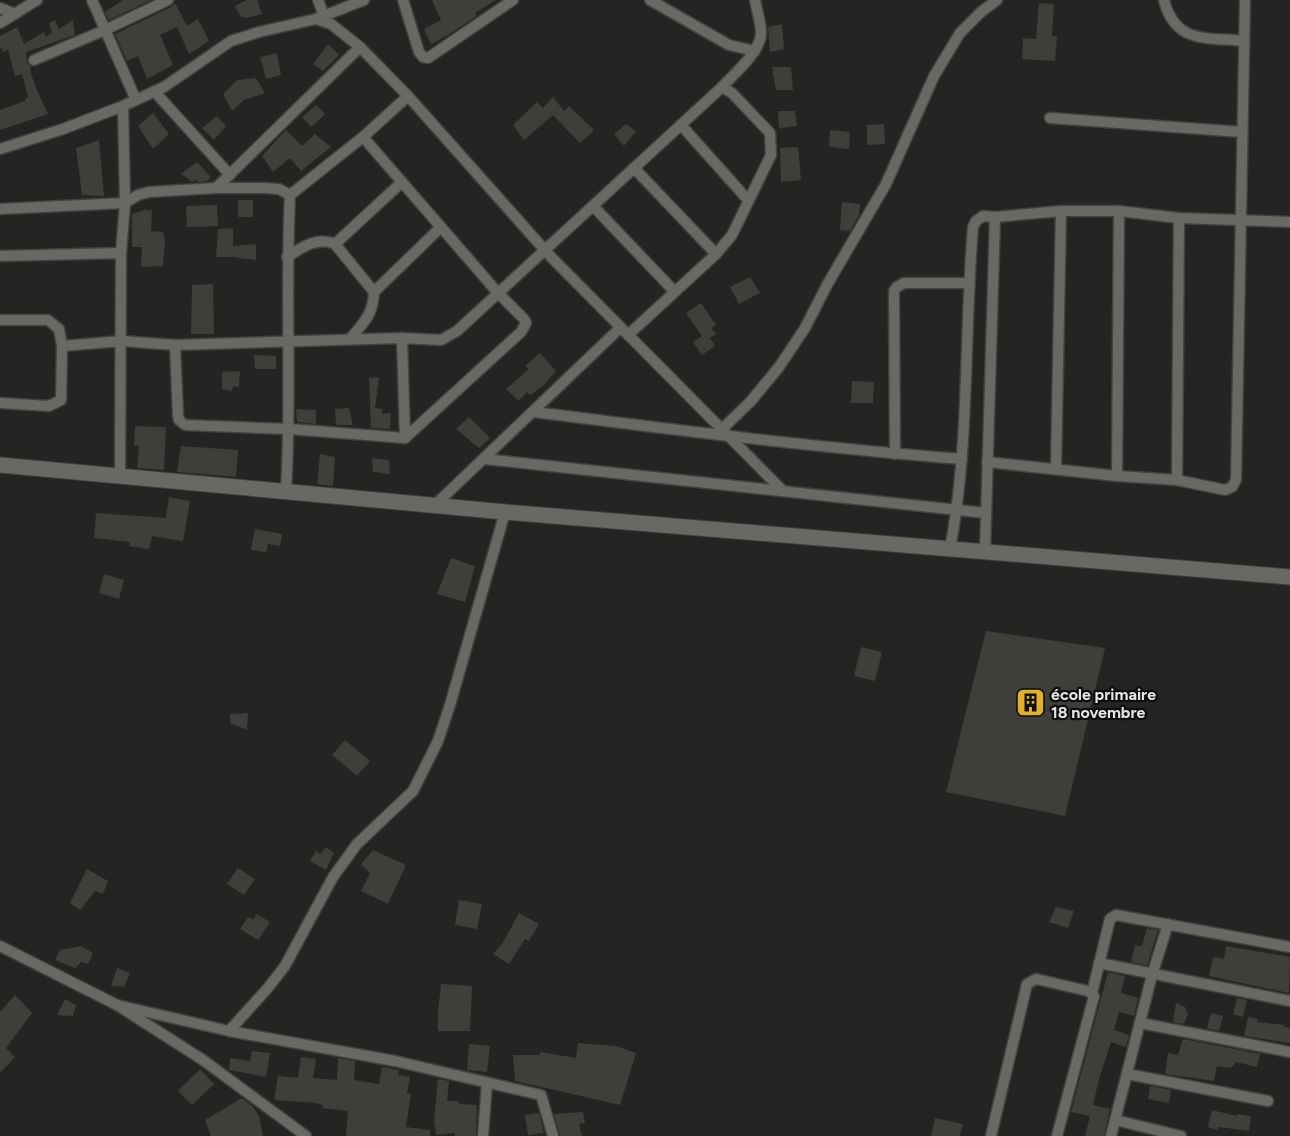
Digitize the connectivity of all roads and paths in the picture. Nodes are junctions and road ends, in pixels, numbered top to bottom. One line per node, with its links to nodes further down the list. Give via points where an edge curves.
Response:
1 (38, 0): 14 (street)
2 (92, 0): 17 (street)
3 (168, 0): 17 (street)
4 (318, 0): 15 (street)
5 (364, 0): 15 (street)
6 (403, 0): 7 (street, via 419,52 428,58)
7 (513, 0)
8 (650, 0): 20 (street, via 729,45)
9 (755, 0): 20 (street, via 761,33)
10 (997, 0): 69 (street, via 960,33 934,76 886,184 805,328 779,367)
11 (1164, 0): 18 (street, via 1169,16 1183,32)
12 (1245, 0): 18 (street)
13 (0, 8): 14 (street)
14 (15, 14): 16 (street)
15 (320, 17): 19 (street); 23 (street, via 231,41)
16 (0, 23)
17 (105, 30): 21 (street); 25 (street)
18 (1243, 41): 29 (street)
19 (360, 47): 24 (street); 33 (street)
20 (755, 51): 22 (street)
21 (34, 60)
22 (722, 87): 28 (street); 37 (street, via 770,133 771,155)
23 (154, 92): 25 (street); 33 (street)
24 (408, 96): 30 (street); 49 (street)
25 (136, 100): 26 (street)
26 (123, 106): 31 (street); 38 (street)
27 (1050, 118): 29 (street)
28 (681, 125): 32 (street); 37 (street)
29 (1242, 132): 45 (street)
30 (363, 136): 34 (street); 36 (street)
31 (0, 149)
32 (634, 168): 39 (street); 51 (street)
33 (230, 175): 35 (street)
34 (402, 182): 47 (street); 48 (street)
35 (216, 188): 36 (street, via 279,189); 38 (street, via 149,192)
36 (290, 195): 53 (street)
37 (748, 200): 51 (street, via 732,235)
38 (125, 203): 40 (street); 50 (street)
39 (593, 206): 49 (street); 55 (street)
40 (0, 209)
41 (1060, 210): 42 (street); 43 (street); 76 (street)
42 (1119, 211): 44 (street); 78 (street)
43 (995, 217): 54 (street, via 983,216 973,227); 74 (street)
44 (1179, 218): 45 (street); 79 (street)
45 (1240, 220): 46 (street); 79 (street, via 1236,480 1225,490)
46 (1290, 222)
47 (441, 227): 56 (street); 57 (street)
48 (334, 244): 53 (street, via 327,240 308,244); 56 (street)
49 (545, 250): 57 (street); 59 (street)
50 (121, 253): 52 (street); 62 (street)
51 (716, 254): 55 (street)
52 (0, 255)
53 (287, 257): 63 (street)
54 (968, 283): 71 (street, via 904,283 894,291); 73 (street)
55 (674, 291): 59 (street)
56 (374, 292): 61 (street, via 373,308)
57 (498, 293): 60 (street, via 441,340); 70 (street, via 524,319 525,328)
58 (0, 320): 65 (street, via 48,320 59,329)
59 (624, 332): 67 (street); 69 (street)
60 (402, 338): 61 (street); 70 (street)
61 (350, 339): 63 (street)
62 (122, 341): 64 (street); 65 (street); 77 (street)
63 (288, 341): 64 (street); 68 (street)
64 (175, 345): 68 (street, via 181,423)
65 (62, 346): 66 (street, via 61,400 50,406)
66 (0, 403)
67 (534, 412): 69 (street); 72 (street)
68 (289, 429): 70 (street); 81 (street)
69 (724, 433): 71 (street); 80 (street)
70 (405, 438)
71 (895, 454): 73 (street)
72 (484, 459): 80 (street); 82 (street)
73 (963, 459): 83 (street)
74 (987, 462): 76 (street); 85 (street)
75 (0, 465): 77 (main road)
76 (1056, 468): 78 (street)
77 (120, 475): 81 (main road)
78 (1117, 476): 79 (street)
79 (1177, 480)
80 (782, 490): 83 (street)
81 (286, 491): 82 (main road)
82 (436, 504): 84 (main road)
83 (958, 510): 85 (street); 86 (street)
84 (505, 512): 86 (main road); 98 (street, via 450,705 438,741 413,791 357,844 333,877 285,966)
85 (986, 513): 87 (street)
86 (950, 549): 87 (main road)
87 (985, 552): 88 (main road)
88 (1290, 577)
89 (1168, 924): 91 (street); 92 (street, via 1112,916); 93 (street)
90 (0, 946): 96 (street)
91 (1290, 947)
92 (1099, 963): 93 (street); 94 (street)
93 (1152, 975): 95 (street); 97 (street)
94 (1092, 993): 107 (street, via 1036,979 1028,984); 108 (street)
95 (1290, 1000)
96 (117, 1005): 98 (street); 104 (street, via 203,1060)
97 (1140, 1023): 99 (street); 100 (street)
98 (229, 1031): 101 (street, via 395,1060)
99 (1290, 1052)
100 (1127, 1074): 102 (street); 103 (street)
101 (486, 1083): 105 (street); 106 (street, via 541,1095)
102 (1268, 1101)
103 (1115, 1120): 109 (street); 110 (street)
104 (306, 1136)
105 (483, 1136)
106 (553, 1136)
107 (991, 1136)
108 (1057, 1136)
109 (1111, 1136)
110 (1181, 1136)

